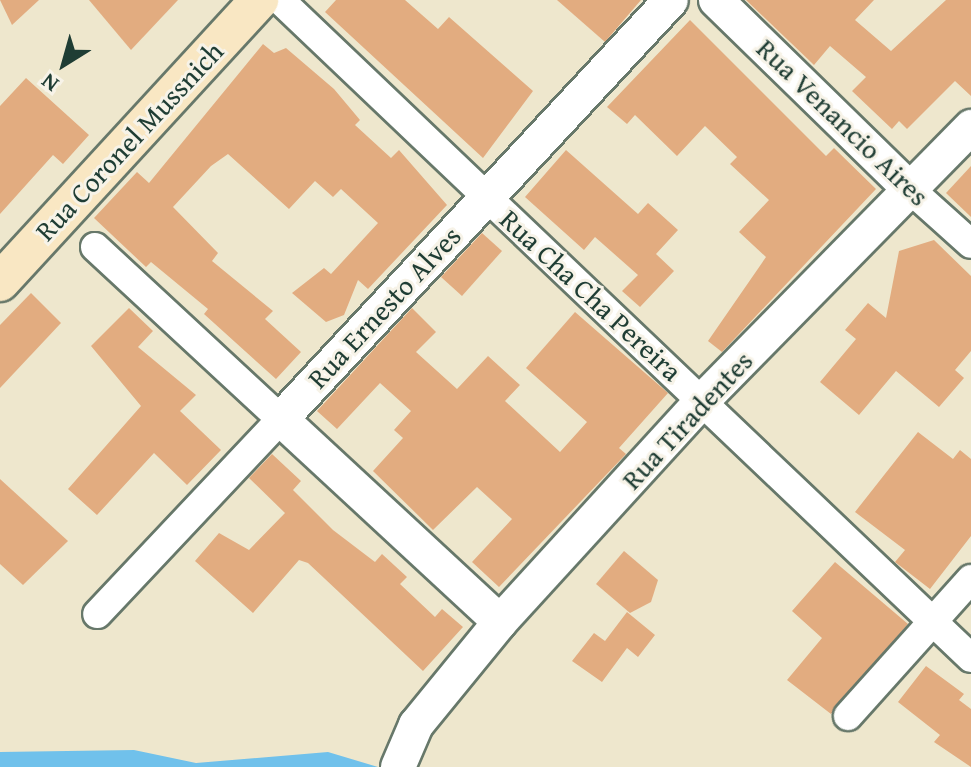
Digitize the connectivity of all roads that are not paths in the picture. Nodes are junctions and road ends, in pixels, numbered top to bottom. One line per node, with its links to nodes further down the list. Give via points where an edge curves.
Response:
1 (259, 0): 10 (main road, Rua Coronel Mussnich)
2 (280, 0): 7 (street, Rua Cha Cha Pereira)
3 (671, 0): 7 (street, Rua Ernesto Alves)
4 (716, 0): 6 (street, Rua Venancio Aires)
5 (971, 127): 6 (street, Rua Tiradentes)
6 (912, 191): 8 (street, Rua Venancio Aires); 11 (street, Rua Tiradentes)
7 (486, 197): 11 (street, Rua Cha Cha Pereira); 12 (street, Rua Ernesto Alves)
8 (971, 244)
9 (95, 247): 12 (street)
10 (0, 282)
11 (703, 400): 15 (street, Rua Cha Cha Pereira); 16 (street, Rua Tiradentes)
12 (281, 419): 14 (street, Rua Ernesto Alves); 16 (street)
13 (971, 579): 15 (street)
14 (97, 614)
15 (931, 621): 17 (street, Rua Cha Cha Pereira); 18 (street)
16 (500, 622): 19 (street, Rua Tiradentes, via 416,725)
17 (971, 658)
18 (848, 716)
19 (398, 767)

